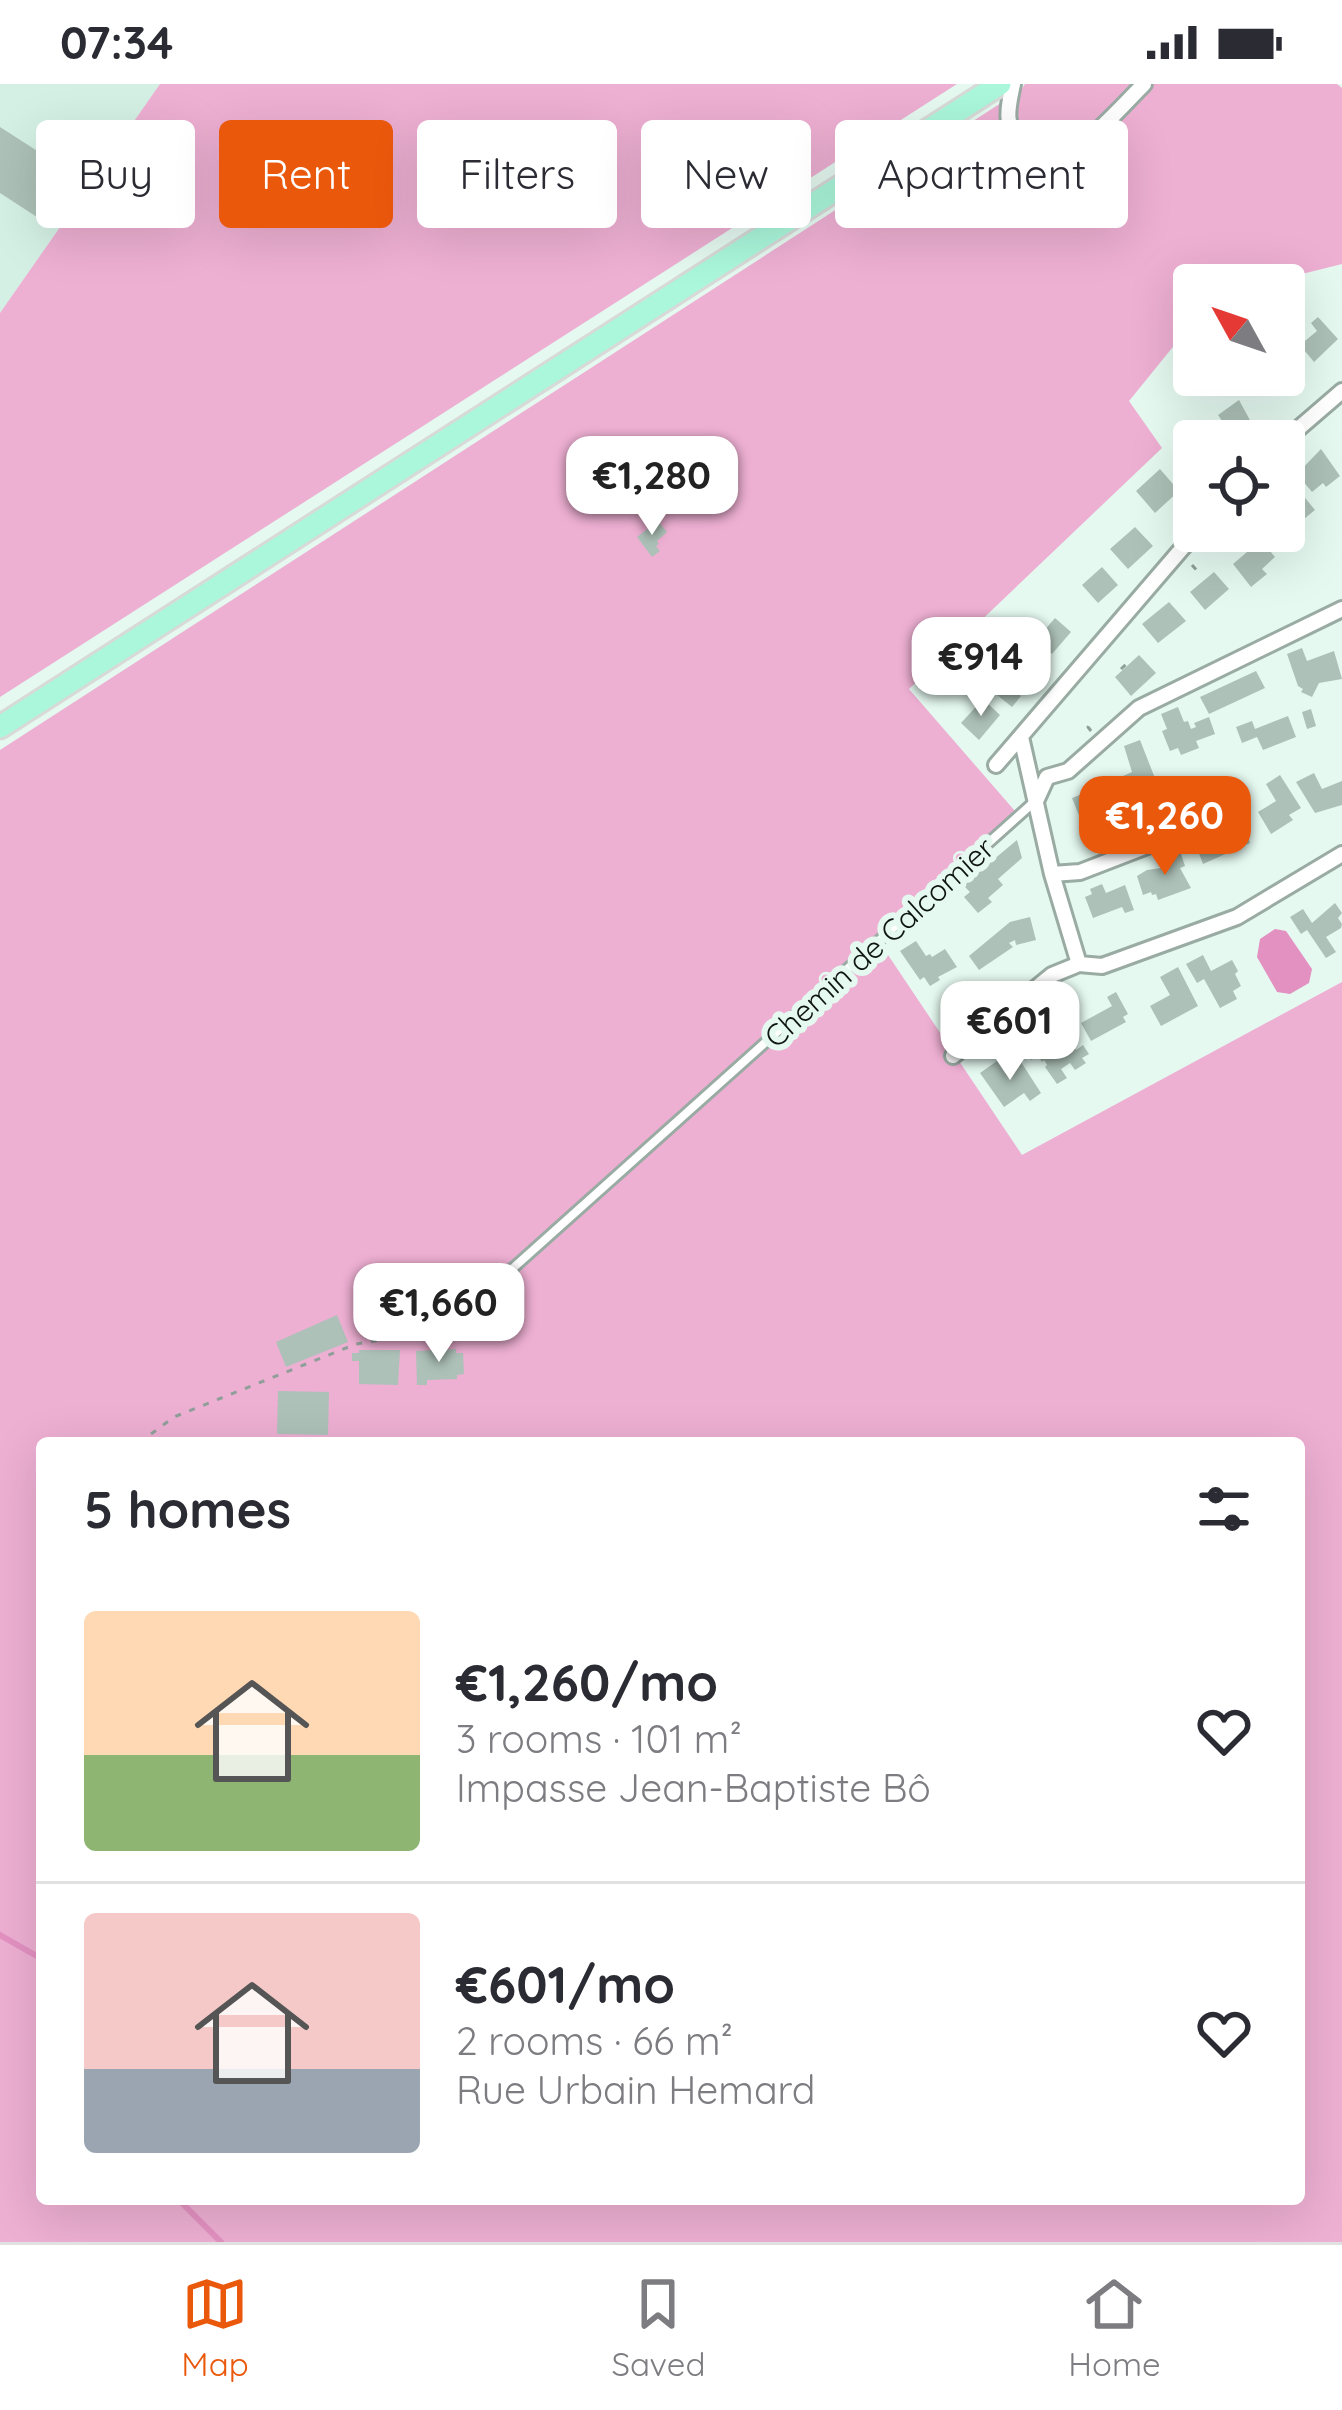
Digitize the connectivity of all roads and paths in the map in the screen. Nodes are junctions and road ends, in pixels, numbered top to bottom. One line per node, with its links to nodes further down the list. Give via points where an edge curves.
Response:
1 (1000, 84): 12 (main road)
2 (1012, 84): 3 (street, via 1012,135 1054,154 1070,152)
3 (1144, 84)
4 (1342, 392): 5 (street)
5 (1305, 423)
6 (1179, 552): 13 (street)
7 (1190, 564): 8 (path)
8 (1202, 576)
9 (1342, 609): 15 (street, Chemin de Calcomier, via 1139,709 1068,771 1047,777)
10 (1131, 660): 11 (path)
11 (1124, 668)
12 (0, 727)
13 (1021, 737): 14 (street); 15 (street)
14 (996, 765)
15 (1036, 801): 20 (street); 23 (lane, Chemin de Calcomier)
16 (1221, 802): 20 (street, via 1208,823 1080,872)
17 (1101, 824): 18 (path)
18 (1111, 834)
19 (1342, 854): 21 (street, via 1237,917 1102,966)
20 (1052, 874): 21 (street)
21 (1079, 964): 22 (street, via 1052,975)
22 (953, 1056)
23 (446, 1328): 24 (path, via 356,1344 174,1417)
24 (147, 1437)

